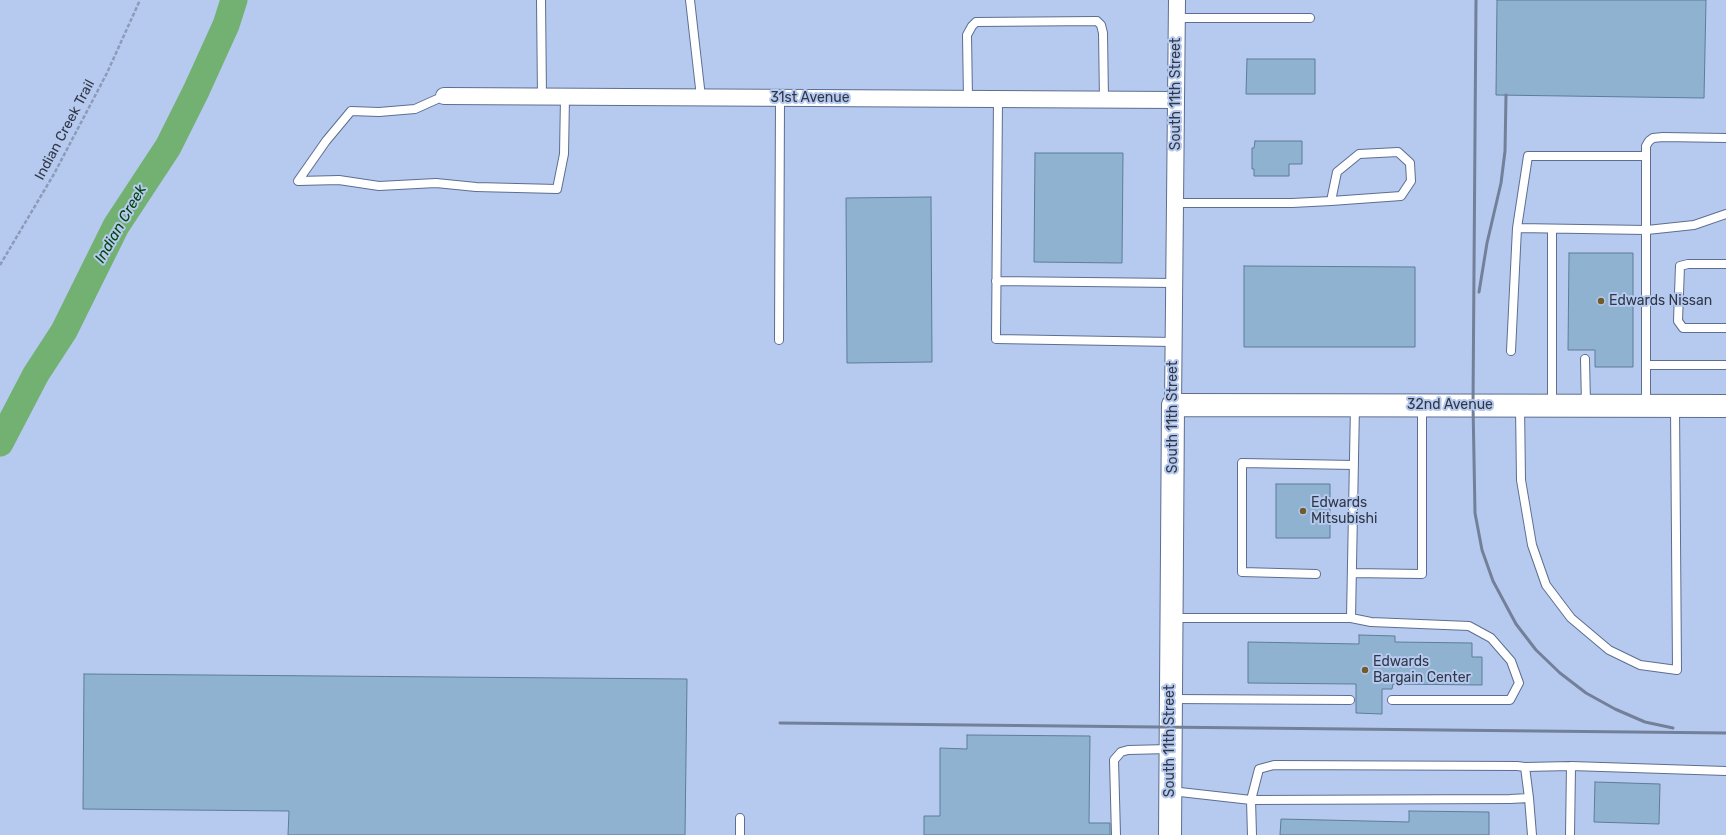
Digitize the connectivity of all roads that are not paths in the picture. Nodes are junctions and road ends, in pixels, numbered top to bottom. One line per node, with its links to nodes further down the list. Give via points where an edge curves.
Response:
1 (541, 0): 7 (lane)
2 (690, 0): 9 (lane)
3 (1177, 0): 4 (street, South 11th Street)
4 (1177, 18): 5 (lane); 14 (street, South 11th Street)
5 (1310, 18)
6 (444, 96): 7 (street, 31st Avenue); 8 (lane, via 415,109 351,111 298,181 339,180 379,186 436,183 476,187 557,189 564,154)
7 (542, 97): 8 (street, 31st Avenue)
8 (566, 97): 9 (street, 31st Avenue)
9 (701, 97): 10 (street, 31st Avenue)
10 (780, 98): 11 (street, 31st Avenue); 27 (lane)
11 (968, 99): 12 (street, 31st Avenue); 13 (lane, via 967,34 976,22 1097,22 1101,25 1103,33)
12 (998, 99): 13 (street, 31st Avenue); 24 (lane)
13 (1104, 100): 14 (street, 31st Avenue)
14 (1176, 100): 18 (street, South 11th Street)
15 (1726, 138): 16 (lane, via 1653,138 1646,146)
16 (1646, 156): 20 (lane, via 1528,156); 22 (lane)
17 (1331, 201): 17 (lane, via 1401,196 1410,181 1410,163 1398,152 1359,154 1336,172); 18 (lane)
18 (1176, 203): 25 (street, South 11th Street)
19 (1726, 214): 22 (lane, via 1694,225)
20 (1517, 228): 21 (lane); 29 (lane)
21 (1552, 229): 22 (lane); 37 (lane)
22 (1647, 230): 31 (lane)
23 (1726, 264): 26 (lane, via 1680,266 1678,321 1683,328)
24 (996, 281): 25 (lane); 28 (lane, via 996,339)
25 (1174, 283): 28 (street, South 11th Street)
26 (1726, 328)
27 (780, 340)
28 (1173, 342): 33 (street, South 11th Street)
29 (1512, 351)
30 (1585, 359): 38 (lane)
31 (1647, 365): 32 (lane); 39 (lane)
32 (1726, 365)
33 (1174, 405): 34 (street, 32nd Avenue); 45 (street, South 11th Street)
34 (1355, 405): 35 (street, 32nd Avenue); 42 (lane)
35 (1422, 405): 36 (street, 32nd Avenue); 43 (lane, via 1422,574)
36 (1520, 405): 37 (street, 32nd Avenue); 40 (lane, via 1521,480 1532,545 1546,585 1571,618 1609,650 1640,665 1677,670)
37 (1552, 405): 38 (street, 32nd Avenue)
38 (1586, 405): 39 (street, 32nd Avenue)
39 (1646, 405): 40 (street, 32nd Avenue)
40 (1675, 405): 41 (street, 32nd Avenue)
41 (1726, 406)
42 (1354, 465): 43 (lane); 44 (lane, via 1242,463 1242,572)
43 (1352, 573): 46 (lane)
44 (1316, 574)
45 (1171, 618): 46 (lane); 47 (street, South 11th Street)
46 (1351, 618): 49 (lane, via 1371,622 1468,626 1491,638 1511,661 1519,684 1510,700)
47 (1170, 699): 48 (lane); 50 (street, South 11th Street)
48 (1350, 700)
49 (1392, 700)
50 (1170, 749): 54 (street, South 11th Street); 59 (lane, via 1128,750 1121,752 1114,760)
51 (1571, 766): 52 (lane); 53 (lane); 63 (lane)
52 (1525, 767): 55 (lane); 56 (lane, via 1274,764 1259,769)
53 (1726, 771)
54 (1170, 791): 56 (lane); 60 (street, South 11th Street)
55 (1529, 798): 56 (lane); 62 (lane)
56 (1251, 800): 61 (lane)
57 (740, 818): 58 (lane)
58 (740, 835)
59 (1116, 835)
60 (1170, 835)
61 (1252, 835)
62 (1532, 835)
63 (1570, 835)

